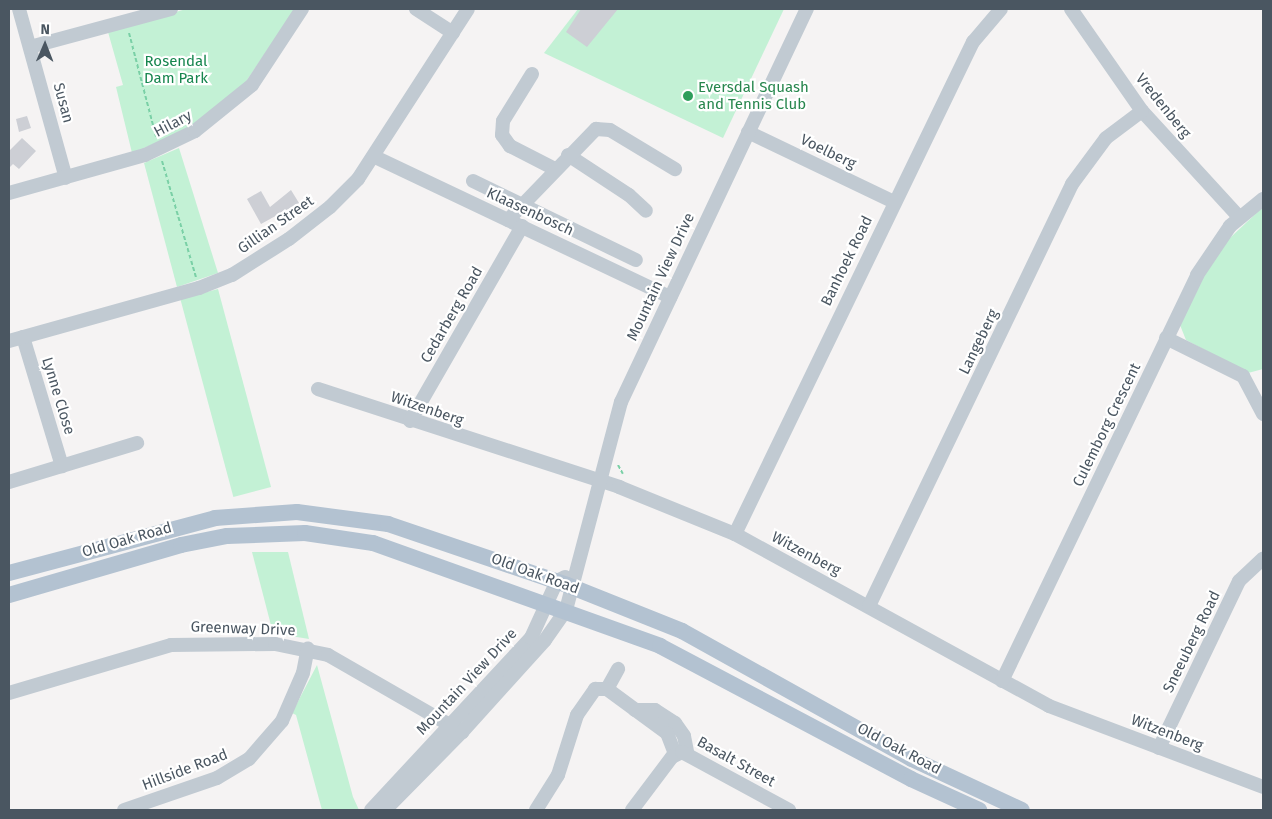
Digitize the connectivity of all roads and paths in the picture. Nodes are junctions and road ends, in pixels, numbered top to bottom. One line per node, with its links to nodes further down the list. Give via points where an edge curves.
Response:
1 (19, 9): 11 (street, Susan)
2 (171, 9): 9 (street)
3 (302, 9): 15 (street, Hilary, via 264,71 240,97 195,132)
4 (416, 9): 10 (street)
5 (468, 9): 10 (street, Gillian Street)
6 (807, 9): 14 (street, Mountain View Drive)
7 (1001, 9): 24 (street, Banhoek Road, via 973,42)
8 (1071, 9): 13 (street, Vredenberg)
9 (126, 21): 11 (street); 15 (path)
10 (453, 33): 17 (street, Gillian Street)
11 (30, 47): 20 (street, Susan)
12 (532, 74): 18 (street, via 503,120 502,135 510,146)
13 (1142, 111): 27 (street, Vredenberg); 52 (street, Langeberg, via 1106,138 1072,184)
14 (748, 132): 24 (street, Voelberg); 32 (street, Mountain View Drive)
15 (159, 150): 20 (street, Hilary); 31 (path)
16 (568, 155): 18 (street); 19 (street, via 591,131 605,128); 26 (street, via 629,195)
17 (375, 157): 28 (street, Klaasenbosch); 31 (street, Gillian Street, via 337,201 288,239 232,275)
18 (555, 169): 25 (street)
19 (675, 170)
20 (66, 178): 22 (street, Hilary)
21 (473, 180): 25 (street)
22 (9, 193)
23 (1263, 199): 27 (street, Culemborg Crescent)
24 (894, 202): 45 (street, Banhoek Road)
25 (522, 204): 28 (street); 30 (street)
26 (646, 211)
27 (1239, 217): 34 (street, Culemborg Crescent, via 1205,260)
28 (508, 220): 29 (street, Klaasenbosch)
29 (522, 226): 32 (street, Klaasenbosch); 38 (street, Cedarberg Road)
30 (636, 260)
31 (199, 288): 33 (street, Gillian Street)
32 (670, 297): 44 (street, Mountain View Drive, via 621,402)
33 (23, 337): 35 (street, Gillian Street); 41 (street, Lynne Close)
34 (1166, 338): 37 (street, via 1243,376); 56 (street, Culemborg Crescent)
35 (9, 341)
36 (318, 389): 38 (street, Witzenberg)
37 (1263, 414)
38 (410, 421): 44 (street, Witzenberg)
39 (137, 443): 41 (street)
40 (617, 460): 42 (path)
41 (62, 466): 43 (street)
42 (628, 479)
43 (9, 482)
44 (598, 482): 45 (street, Witzenberg); 48 (street, Mountain View Drive)
45 (735, 534): 52 (street, Witzenberg)
46 (1263, 559): 60 (street, Sneeuberg Road, via 1239,581)
47 (9, 573): 49 (main road, Old Oak Road, via 216,518 297,512 388,524)
48 (574, 579): 49 (main road, Old Oak Road); 53 (street, Mountain View Drive); 70 (main road, Old Oak Road, via 682,631 912,759)
49 (557, 582): 51 (street, Mountain View Drive)
50 (9, 595): 51 (main road, Old Oak Road, via 181,545 272,533 373,543)
51 (548, 603): 53 (main road, Old Oak Road); 59 (street, Mountain View Drive, via 531,638)
52 (869, 606): 56 (street, Witzenberg)
53 (566, 610): 59 (street, Mountain View Drive, via 551,633); 69 (main road, Old Oak Road, via 697,663 910,779)
54 (308, 648): 58 (street, Greenway Drive, via 179,644); 59 (street, Greenway Drive, via 352,668); 64 (street, Hillside Road, via 303,673 282,721 249,759 217,778)
55 (618, 669): 57 (street)
56 (1002, 681): 60 (street, Witzenberg, via 1049,706)
57 (607, 689): 61 (street, via 635,710 655,710 679,726); 67 (street, via 595,689 585,699 558,775)
58 (9, 692)
59 (456, 728): 65 (street, Mountain View Drive); 66 (street, Mountain View Drive)
60 (1159, 748): 62 (street, Witzenberg)
61 (681, 753): 63 (street, Basalt Street); 68 (street, Basalt Street)
62 (1263, 787)
63 (782, 809)
64 (124, 810)
65 (372, 810)
66 (385, 810)
67 (536, 810)
68 (632, 810)
69 (979, 810)
70 (1022, 810)

